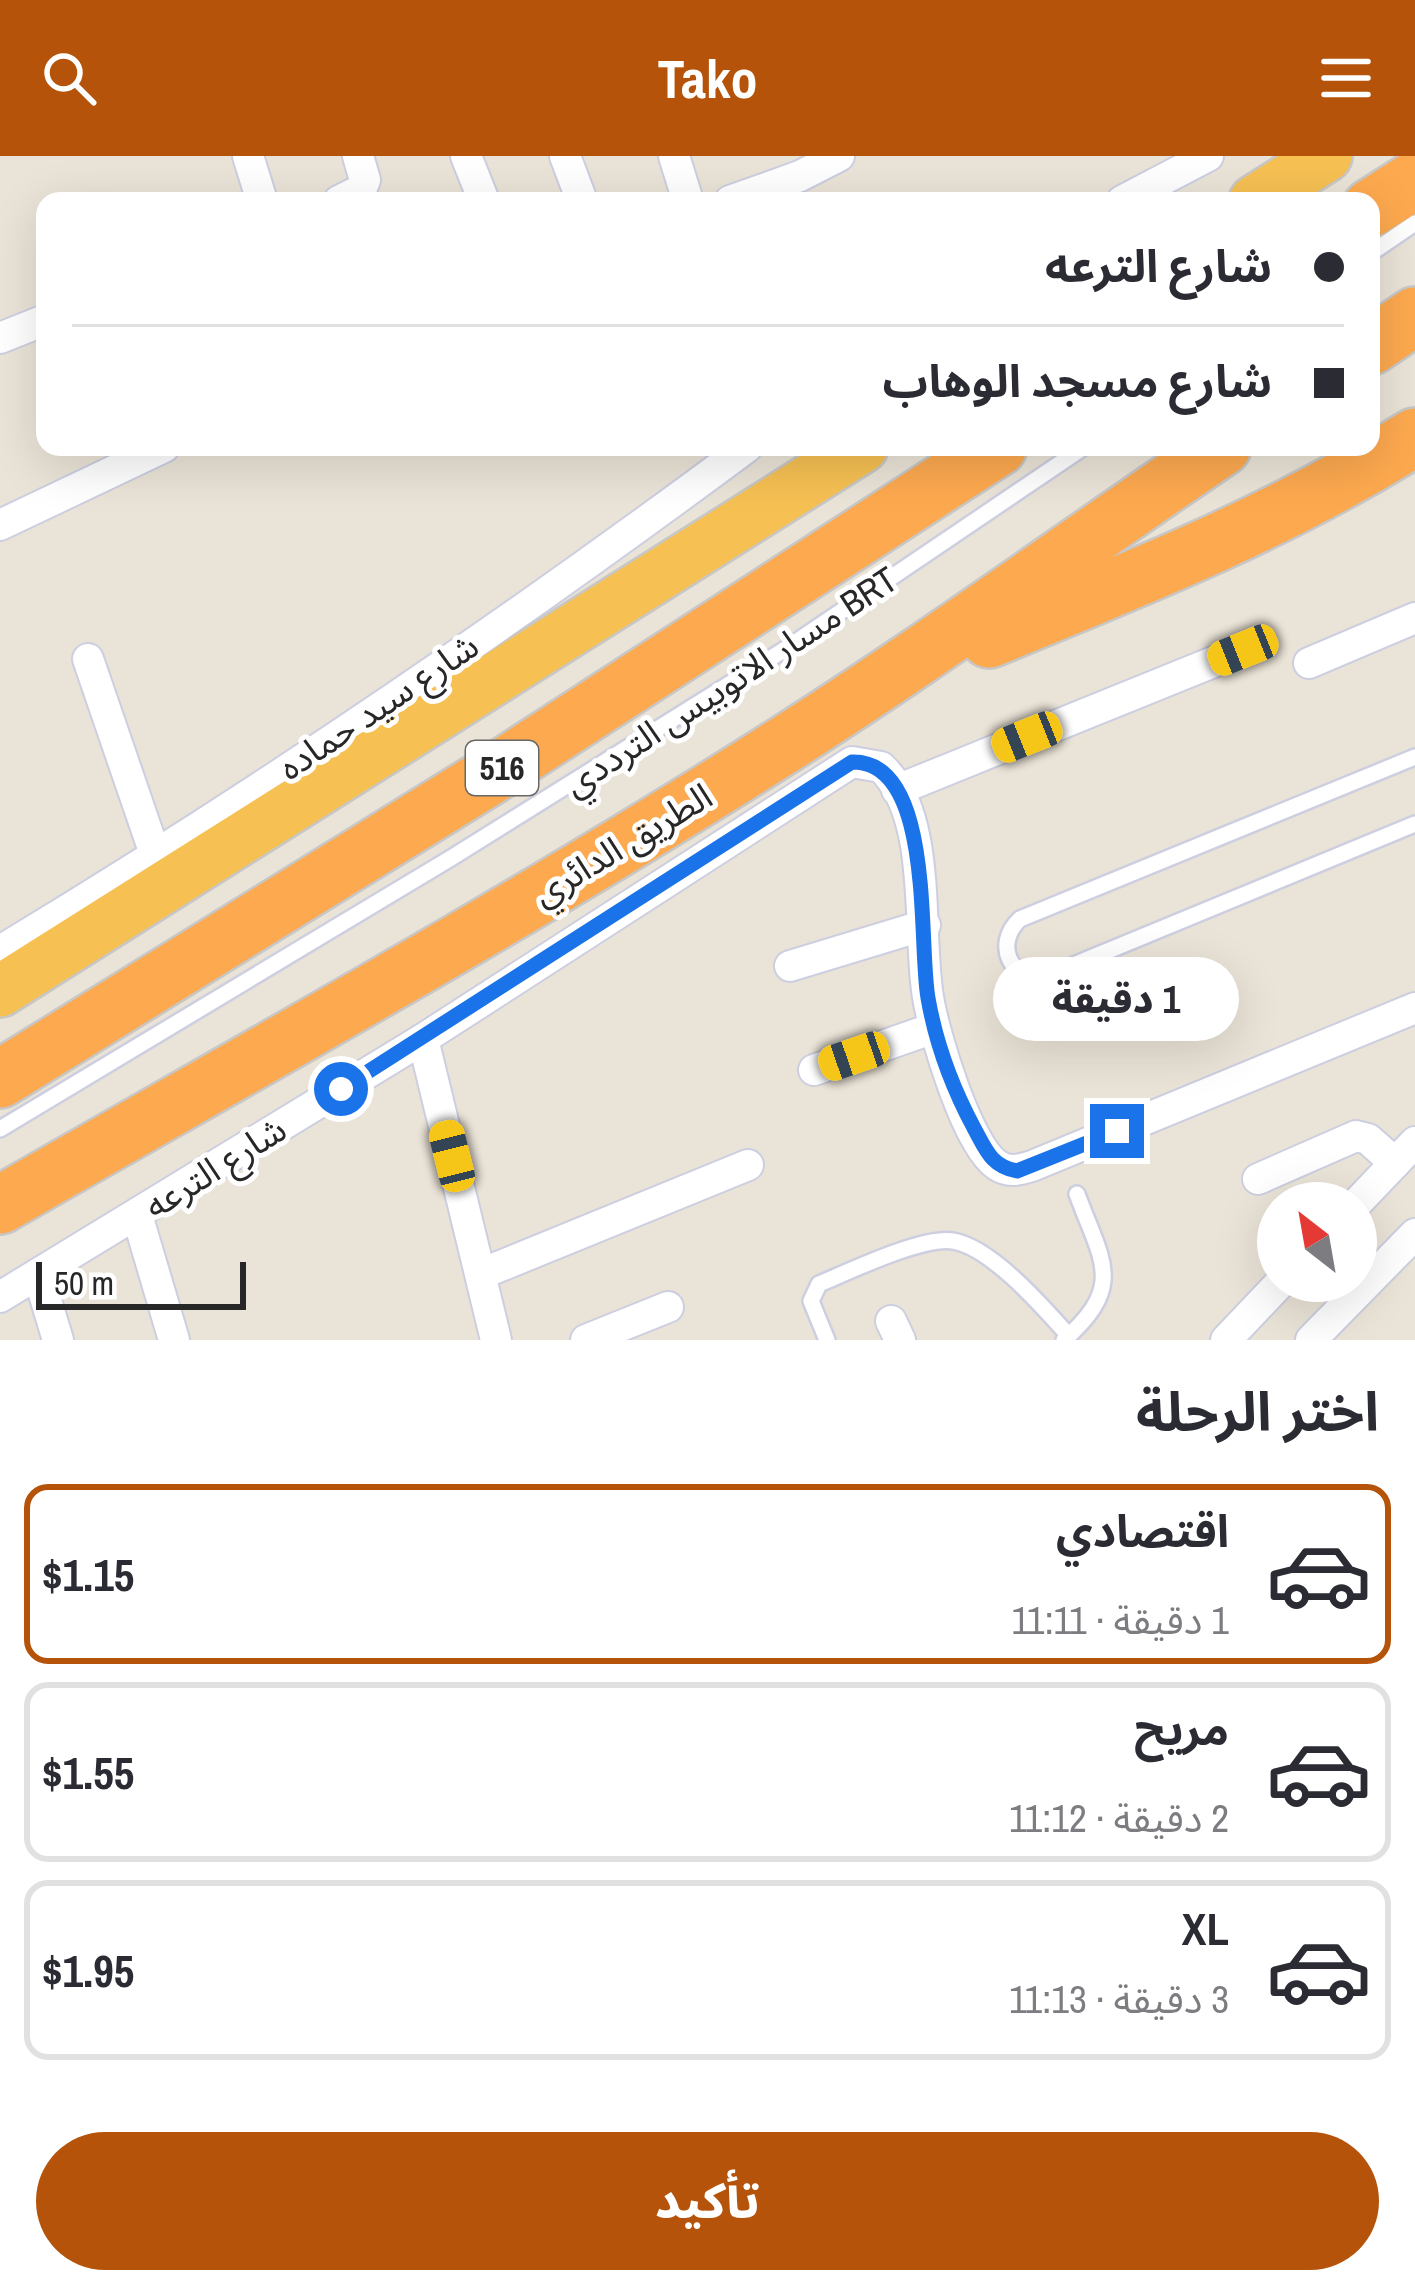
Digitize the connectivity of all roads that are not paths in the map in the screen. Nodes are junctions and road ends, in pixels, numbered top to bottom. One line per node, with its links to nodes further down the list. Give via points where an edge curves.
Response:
1 (248, 156): 10 (street)
2 (358, 156): 11 (street, via 365,180)
3 (466, 156): 12 (street)
4 (566, 156): 13 (street)
5 (674, 156): 14 (street)
6 (1208, 156): 16 (street)
7 (1326, 156): 17 (highway)
8 (828, 158): 15 (street)
9 (1415, 180): 18 (highway)
10 (259, 192)
11 (359, 192)
12 (480, 192)
13 (579, 192)
14 (685, 192)
15 (755, 192)
16 (1139, 192)
17 (1269, 192)
18 (1380, 202)
19 (1415, 224): 20 (lane)
20 (1380, 247)
21 (1415, 316): 24 (highway)
22 (36, 324): 23 (street)
23 (0, 338)
24 (1380, 340)
25 (1415, 437): 37 (highway, via 1238,536)
26 (145, 456): 32 (street)
27 (735, 456): 41 (street, شارع سيد حماده)
28 (848, 456): 45 (highway, 516)
29 (984, 456): 50 (highway, 516, via 501,769)
30 (1071, 456): 51 (lane, مسار الاتوبيس الترددي BRT, via 767,661)
31 (1207, 457): 37 (highway, الطريق الدائري)
32 (0, 525)
33 (1415, 618): 36 (street)
34 (1243, 650): 39 (street)
35 (88, 659): 41 (street)
36 (1309, 663)
37 (880, 683): 57 (highway, الطريق الدائري, via 548,890)
38 (1415, 757): 40 (lane, via 1019,919 1006,955 1027,976 1047,976)
39 (897, 790): 42 (street, via 917,857); 48 (street, شارع الترعه, via 880,767 852,762)
40 (1415, 824)
41 (156, 857): 43 (street, شارع سيد حماده)
42 (925, 926): 44 (street); 47 (street)
43 (0, 951)
44 (790, 966)
45 (0, 992)
46 (1415, 1008): 47 (street, via 1017,1171 990,1159)
47 (934, 1028): 49 (street)
48 (423, 1039): 58 (street, شارع الترعه); 61 (street)
49 (814, 1070)
50 (0, 1079)
51 (0, 1129)
52 (1405, 1152): 54 (street, via 1356,1136); 55 (street)
53 (748, 1165): 61 (street)
54 (1258, 1179)
55 (1377, 1182)
56 (1077, 1194): 65 (lane, via 1105,1278 1093,1313)
57 (0, 1205)
58 (137, 1215): 60 (street, شارع الترعه); 67 (street)
59 (1415, 1234): 72 (street)
60 (38, 1274): 62 (street, شارع الترعه); 66 (street)
61 (481, 1274): 68 (street)
62 (0, 1297)
63 (1262, 1302): 71 (street)
64 (668, 1307): 69 (street)
65 (1067, 1338): 70 (lane, via 1000,1269 963,1244 939,1240 820,1284 811,1301)
66 (58, 1340)
67 (174, 1340)
68 (496, 1340)
69 (586, 1340)
70 (827, 1340)
71 (1226, 1340)
72 (1311, 1340)

